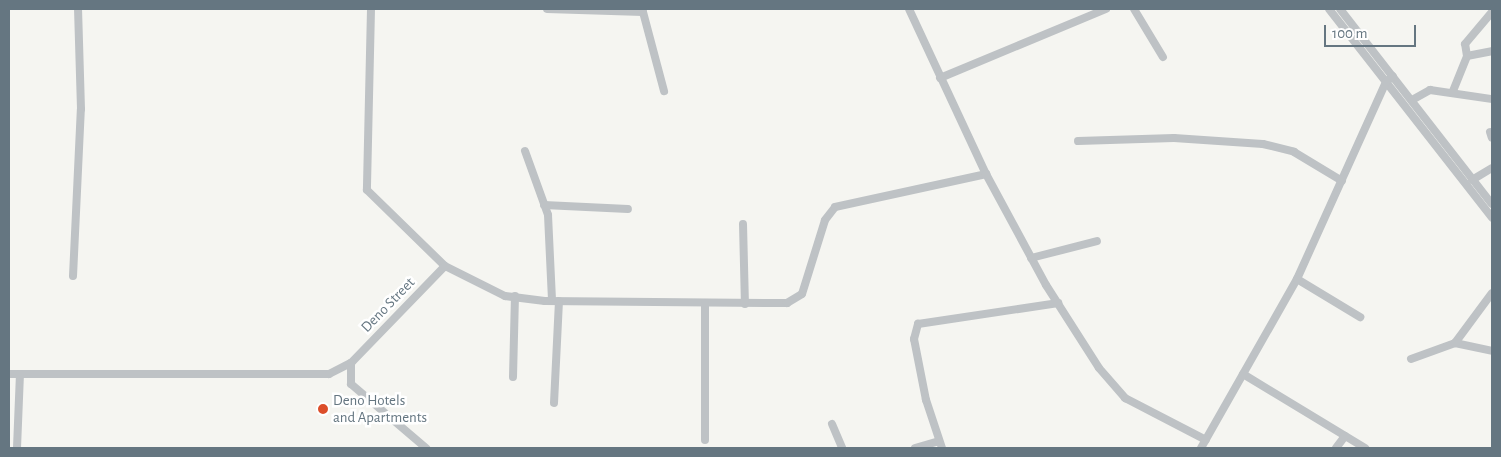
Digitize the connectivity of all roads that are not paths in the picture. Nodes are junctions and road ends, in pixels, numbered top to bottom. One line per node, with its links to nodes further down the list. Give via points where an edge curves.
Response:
1 (78, 9): 34 (street, via 81,109)
2 (371, 9): 33 (street, via 367,190)
3 (547, 9): 16 (street, via 643,12)
4 (909, 9): 14 (street)
5 (1106, 9): 14 (street)
6 (1134, 9): 12 (street)
7 (1329, 9): 15 (street)
8 (1340, 9): 13 (street)
9 (1492, 12): 11 (street, via 1465,44)
10 (1492, 51): 11 (street)
11 (1467, 56): 17 (street)
12 (1164, 57)
13 (1393, 76): 15 (street); 19 (street)
14 (940, 78): 23 (street)
15 (1386, 82): 24 (street); 29 (street)
16 (664, 90)
17 (1453, 91): 18 (street); 19 (street, via 1425,91)
18 (1492, 99)
19 (1412, 100): 25 (street)
20 (1078, 141): 24 (street, via 1174,138 1263,144 1294,152)
21 (525, 152): 27 (street)
22 (1492, 168): 25 (street)
23 (986, 174): 32 (street); 41 (street, via 844,202 825,220 802,294 787,303)
24 (1342, 180): 35 (street)
25 (1472, 180): 26 (street)
26 (1492, 204)
27 (544, 205): 28 (street); 38 (street)
28 (628, 209)
29 (1492, 218)
30 (743, 224): 41 (street)
31 (1097, 241): 32 (street)
32 (1031, 258): 40 (street)
33 (445, 266): 37 (street, via 489,291); 46 (street, Deno Street)
34 (74, 276)
35 (1297, 279): 42 (street); 49 (street)
36 (1492, 293): 43 (street)
37 (515, 296): 38 (street); 50 (street)
38 (555, 301): 39 (street); 51 (street)
39 (705, 303): 41 (street); 54 (street)
40 (1058, 303): 55 (street, via 1099,368 1126,398); 56 (street, via 918,324 914,339)
41 (745, 304)
42 (1360, 317)
43 (1455, 343): 44 (street); 45 (street)
44 (1492, 351)
45 (1411, 359)
46 (351, 364): 48 (street, via 317,376); 58 (street, via 351,384)
47 (9, 374): 48 (street)
48 (20, 374): 57 (street)
49 (1243, 374): 53 (street); 55 (street)
50 (513, 377)
51 (554, 402)
52 (832, 424): 59 (street)
53 (1345, 436): 62 (street); 63 (street)
54 (705, 440)
55 (1206, 440): 61 (street)
56 (940, 445): 60 (street)
57 (17, 448)
58 (426, 448)
59 (842, 448)
60 (915, 448)
61 (1201, 448)
62 (1336, 448)
63 (1364, 448)

